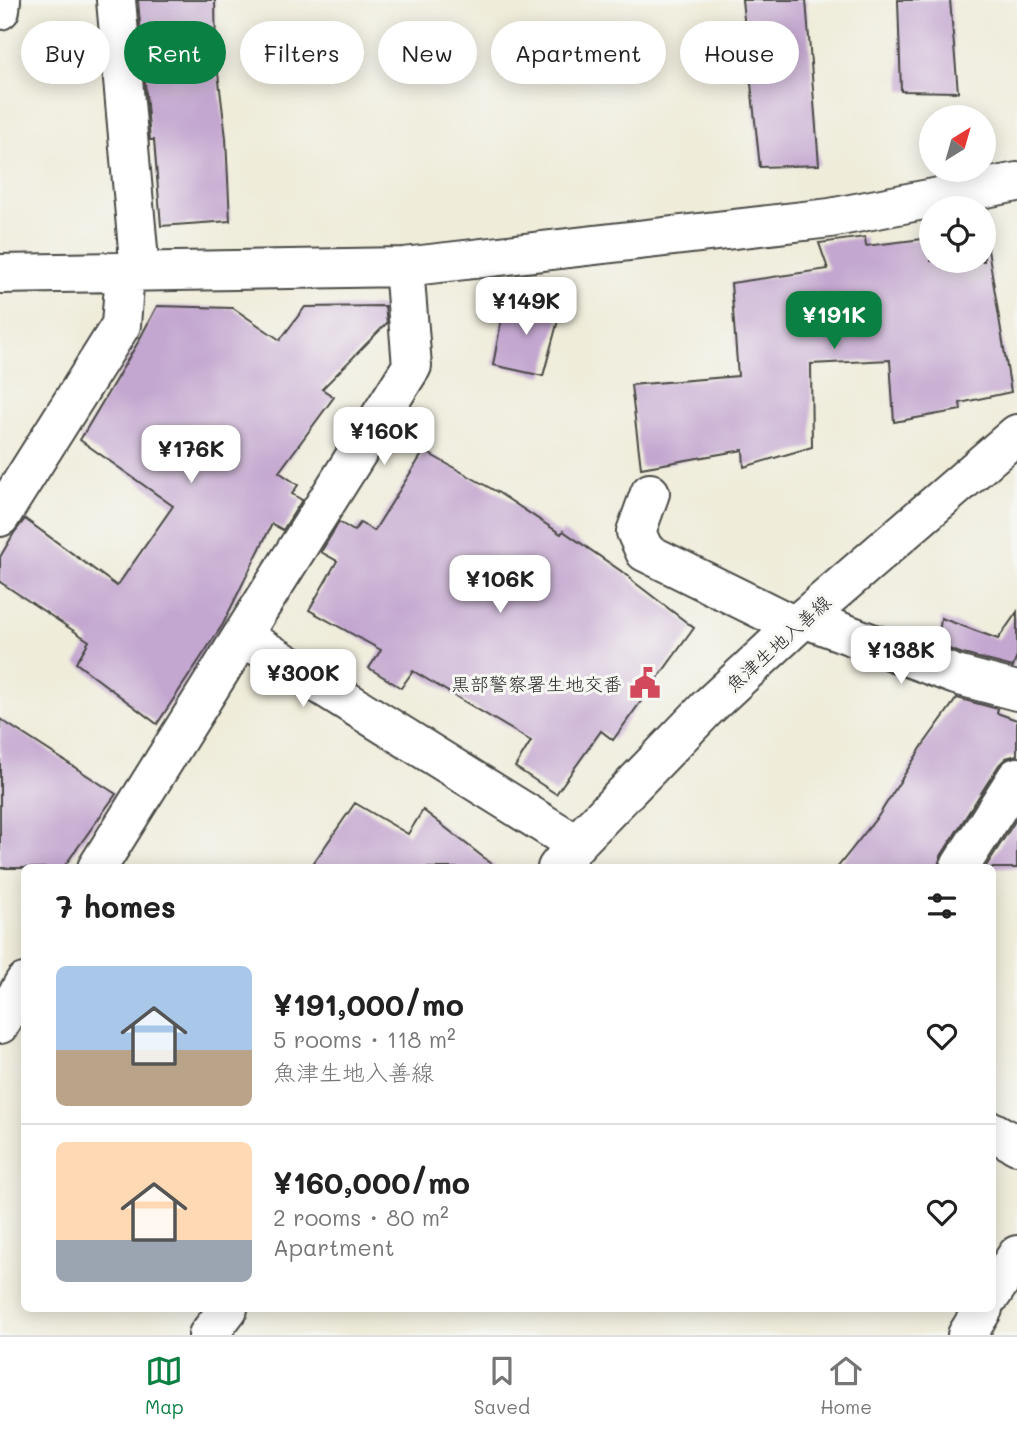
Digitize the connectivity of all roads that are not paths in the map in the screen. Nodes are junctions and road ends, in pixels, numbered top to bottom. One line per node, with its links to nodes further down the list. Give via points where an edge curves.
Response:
1 (1, 0): 3 (street)
2 (116, 0): 6 (street)
3 (0, 10)
4 (1017, 182): 5 (street, via 830,218)
5 (404, 267): 6 (street); 12 (street, via 412,366)
6 (132, 272): 7 (street); 10 (street, via 121,325)
7 (0, 274)
8 (1017, 435): 11 (street, 魚津生地入善線)
9 (650, 493): 11 (street, via 636,532 645,552)
10 (0, 517)
11 (800, 622): 13 (street); 15 (street, 魚津生地入善線, via 706,708)
12 (242, 636): 15 (street); 16 (street)
13 (1017, 691)
14 (1017, 777): 17 (street)
15 (562, 862)
16 (100, 864)
17 (962, 864)
18 (0, 965): 19 (street)
19 (21, 980)
20 (21, 987): 21 (street)
21 (0, 1024)
22 (996, 1133): 23 (street)
23 (1017, 1145)
24 (1017, 1255): 25 (street)
25 (996, 1288)
26 (226, 1312): 28 (street)
27 (981, 1312): 29 (street)
28 (208, 1335)
29 (967, 1335)

